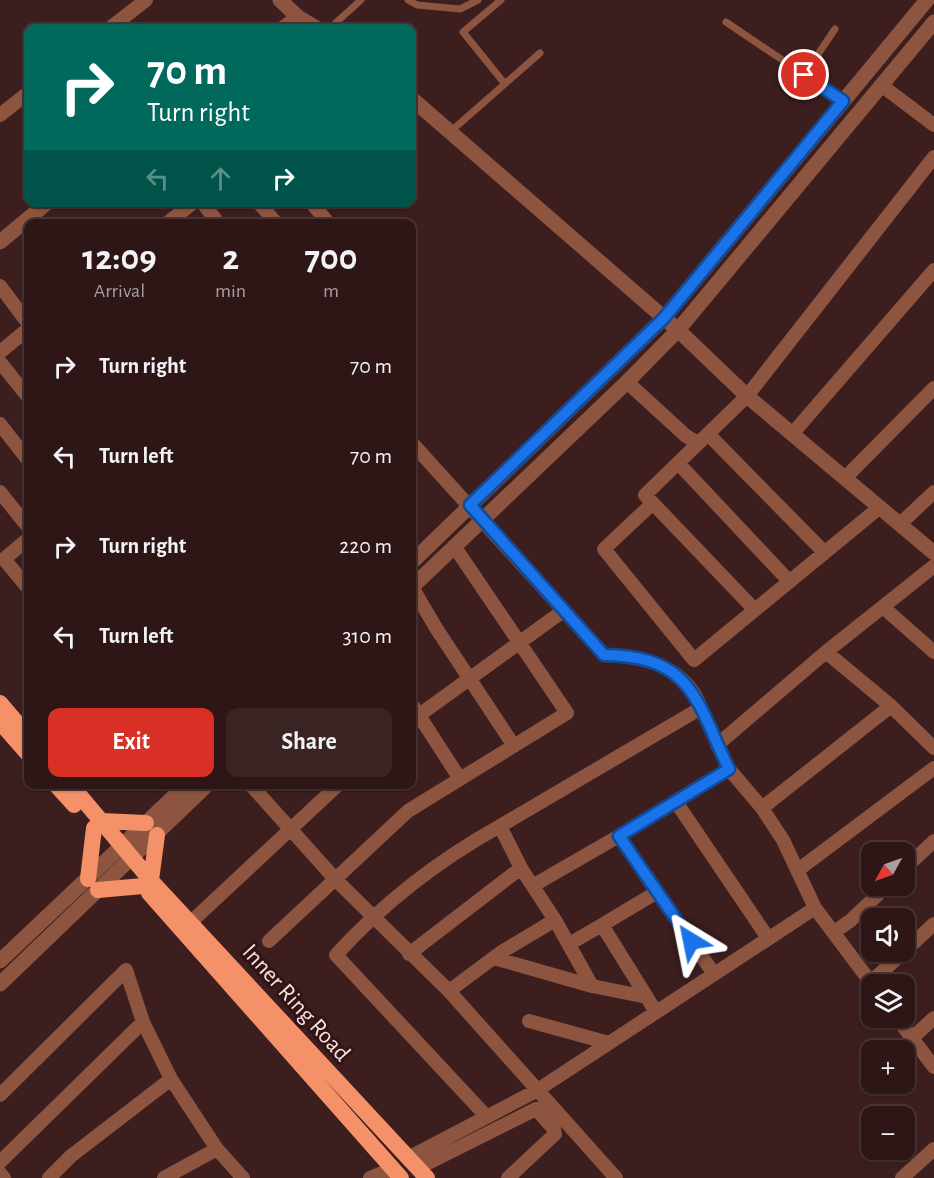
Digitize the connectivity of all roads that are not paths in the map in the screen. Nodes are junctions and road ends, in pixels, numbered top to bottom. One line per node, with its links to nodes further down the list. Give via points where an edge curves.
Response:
1 (146, 0): 11 (street)
2 (280, 0): 8 (street)
3 (361, 0): 14 (lane)
4 (408, 0): 5 (lane, via 417,5 460,9)
5 (478, 0)
6 (501, 0): 18 (lane, via 464,32)
7 (927, 0): 21 (street)
8 (298, 17): 12 (street); 13 (street)
9 (726, 22): 17 (lane)
10 (934, 22): 19 (street)
11 (115, 24)
12 (288, 24)
13 (309, 24)
14 (334, 24)
15 (835, 29): 17 (lane)
16 (540, 53): 18 (lane)
17 (804, 75): 21 (lane)
18 (505, 84): 26 (lane)
19 (881, 85): 23 (street); 25 (street)
20 (24, 96): 24 (street)
21 (843, 101): 23 (street); 43 (street)
22 (416, 102): 26 (street)
23 (858, 113): 44 (street)
24 (0, 115)
25 (934, 125)
26 (450, 132): 43 (street)
27 (934, 157): 51 (street)
28 (42, 207): 33 (street)
29 (188, 207): 34 (street)
30 (206, 207): 35 (street)
31 (262, 207): 36 (street)
32 (316, 207): 37 (street)
33 (28, 219)
34 (172, 219)
35 (215, 219)
36 (273, 219)
37 (326, 219)
38 (24, 222): 39 (street)
39 (0, 242)
40 (934, 270): 53 (street)
41 (0, 286): 42 (street)
42 (24, 318)
43 (664, 318): 44 (street); 63 (street)
44 (678, 330): 48 (street); 51 (street)
45 (24, 332): 46 (street)
46 (0, 352)
47 (0, 362): 50 (street)
48 (627, 382): 55 (street); 65 (street)
49 (934, 388): 59 (street)
50 (24, 392)
51 (747, 396): 53 (street); 54 (street)
52 (0, 424): 57 (street)
53 (793, 433): 59 (street)
54 (708, 434): 55 (street); 70 (street)
55 (696, 445): 58 (street)
56 (416, 447): 63 (street)
57 (24, 455)
58 (678, 463): 62 (street, via 645,495); 75 (street)
59 (845, 478): 64 (street)
60 (0, 492): 66 (street)
61 (934, 492): 67 (street)
62 (653, 503): 80 (street); 80 (street, via 604,549 694,660)
63 (470, 505): 65 (street); 73 (street)
64 (880, 507): 67 (street); 70 (street)
65 (483, 520): 69 (street); 81 (street)
66 (24, 522)
67 (900, 524): 71 (street)
68 (24, 542): 72 (street)
69 (454, 546): 77 (street); 82 (street)
70 (824, 552): 75 (street)
71 (934, 553)
72 (2, 557): 76 (street)
73 (416, 558)
74 (934, 566): 79 (street)
75 (789, 581): 80 (street)
76 (24, 583)
77 (416, 583)
78 (416, 593): 85 (street)
79 (883, 607): 83 (street); 84 (street)
80 (754, 609)
81 (563, 611): 82 (street); 88 (street, via 604,655 659,663 674,673 697,697)
82 (519, 643): 85 (street); 94 (street, via 567,713)
83 (826, 652): 87 (street); 93 (street)
84 (934, 652)
85 (471, 680): 89 (street); 94 (street)
86 (0, 703): 92 (highway)
87 (891, 706): 95 (street); 107 (street)
88 (701, 708): 93 (street); 109 (street)
89 (416, 712)
90 (416, 716): 99 (street)
91 (0, 722): 96 (highway)
92 (24, 725)
93 (717, 745): 98 (street)
94 (514, 746): 99 (street)
95 (934, 748)
96 (24, 749)
97 (934, 768): 117 (street)
98 (729, 769): 106 (street); 107 (street)
99 (460, 779): 118 (street, via 408,811)
100 (60, 789): 108 (highway, Inner Ring Road)
101 (73, 789): 108 (highway, Inner Ring Road)
102 (183, 789): 110 (street)
103 (202, 789): 110 (street)
104 (254, 789): 111 (street)
105 (333, 789): 111 (street)
106 (676, 802): 112 (street); 131 (street)
107 (762, 808): 117 (street)
108 (97, 825): 110 (highway); 114 (highway, Inner Ring Road); 120 (highway)
109 (500, 826): 116 (street); 125 (street, via 459,849)
110 (152, 829): 114 (street); 119 (highway)
111 (288, 829): 118 (street); 127 (street)
112 (619, 836): 121 (street); 122 (street)
113 (934, 841): 115 (street)
114 (123, 856): 119 (highway, Inner Ring Road); 120 (street)
115 (915, 859)
116 (521, 868): 121 (street); 134 (street)
117 (798, 870): 124 (street)
118 (336, 880): 125 (street); 132 (street)
119 (147, 883): 120 (highway); 127 (highway, Inner Ring Road); 161 (highway, Inner Ring Road)
120 (93, 884): 136 (street); 140 (street)
121 (534, 885): 126 (street)
122 (657, 892): 129 (street); 137 (street)
123 (876, 896): 130 (street)
124 (815, 908): 130 (street); 131 (street)
125 (371, 916): 134 (street); 155 (street, via 336,955)
126 (555, 920): 133 (street); 135 (street)
127 (191, 922): 159 (highway, Inner Ring Road)
128 (934, 924): 139 (street)
129 (602, 925): 133 (street); 143 (street)
130 (834, 932): 138 (street)
131 (768, 938): 137 (street)
132 (269, 940)
133 (569, 944): 141 (street)
134 (409, 954): 142 (street)
135 (494, 958): 141 (street); 142 (street)
136 (0, 961)
137 (714, 974): 144 (street)
138 (865, 974)
139 (881, 974)
140 (0, 984)
141 (592, 986): 143 (street)
142 (449, 991): 153 (street)
143 (647, 997): 144 (street)
144 (656, 1012): 150 (street)
145 (934, 1018): 149 (street)
146 (529, 1020): 150 (street)
147 (143, 1022): 152 (street); 154 (street, via 126,970); 158 (street)
148 (904, 1028): 149 (street)
149 (912, 1038): 151 (street)
150 (609, 1043): 153 (street)
151 (934, 1067)
152 (171, 1079): 156 (street); 162 (street, via 71,1156)
153 (536, 1091): 155 (street); 168 (street)
154 (0, 1095)
155 (487, 1117): 159 (street)
156 (217, 1149): 164 (street); 165 (street)
157 (934, 1149): 169 (street)
158 (0, 1162)
159 (418, 1168): 167 (street, via 536,1109 555,1134)
160 (0, 1173): 163 (street)
161 (397, 1173): 166 (street)
162 (57, 1175)
163 (4, 1178)
164 (164, 1178)
165 (243, 1178)
166 (370, 1178)
167 (508, 1178)
168 (616, 1178)
169 (902, 1178)

